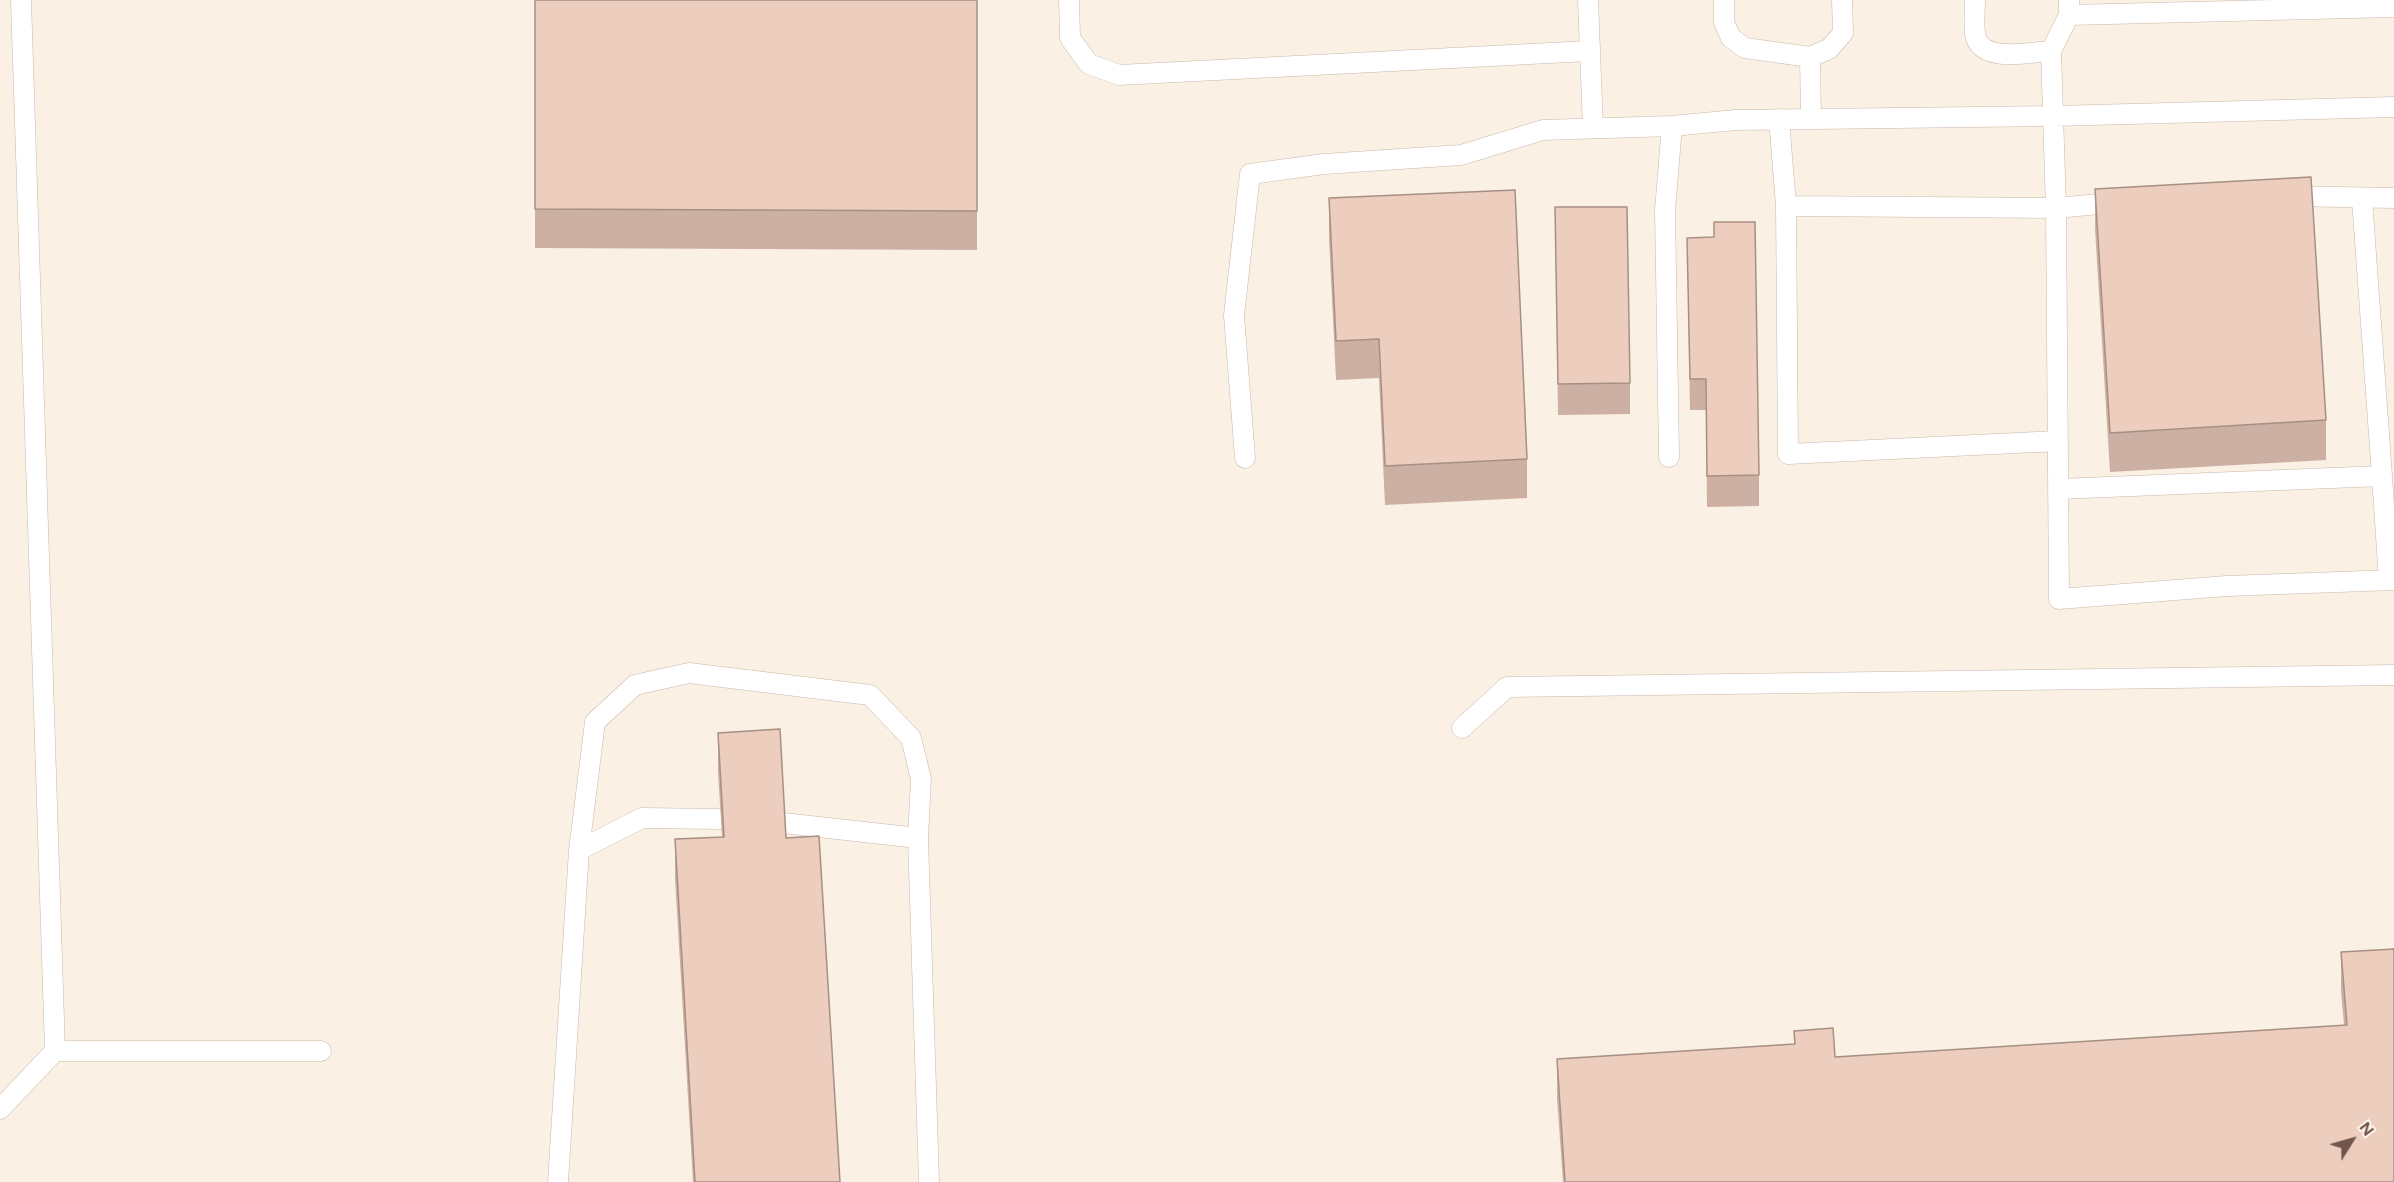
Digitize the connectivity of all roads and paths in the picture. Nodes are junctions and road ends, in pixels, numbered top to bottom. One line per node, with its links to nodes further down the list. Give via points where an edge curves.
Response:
1 (21, 0): 36 (lane)
2 (1069, 0): 9 (lane, via 1070,38 1089,64 1119,75)
3 (1588, 0): 9 (lane)
4 (1724, 0): 11 (lane, via 1724,22 1731,38 1744,48)
5 (1842, 0): 11 (lane, via 1843,33 1829,49)
6 (1975, 0): 10 (lane, via 1976,38 1985,50 1999,54)
7 (2069, 7): 8 (lane); 10 (lane)
8 (2394, 7)
9 (1589, 51): 17 (lane)
10 (2050, 51): 13 (lane)
11 (1810, 57): 15 (lane)
12 (2394, 107): 13 (lane)
13 (2054, 116): 15 (lane); 23 (lane)
14 (1779, 119): 15 (lane); 16 (lane); 22 (lane)
15 (1811, 119)
16 (1672, 126): 17 (lane); 26 (lane, via 1665,210)
17 (1593, 128): 25 (lane, via 1543,129 1461,154 1250,174 1234,315)
18 (2271, 195): 20 (lane)
19 (2394, 198): 20 (lane)
20 (2362, 199): 27 (lane)
21 (2135, 201): 23 (lane)
22 (1786, 206): 23 (lane); 24 (lane, via 1788,454)
23 (2056, 208): 24 (lane)
24 (2058, 441): 28 (lane)
25 (1245, 458)
26 (1670, 458)
27 (2382, 476): 28 (lane); 29 (lane)
28 (2058, 489): 29 (lane, via 2059,599 2227,586)
29 (2392, 580)
30 (2394, 675): 31 (lane, via 1507,687)
31 (1462, 728)
32 (721, 819): 35 (lane, via 642,818)
33 (783, 823): 34 (lane)
34 (918, 838): 35 (lane, via 921,779 911,738 870,695 689,673 635,685 595,722); 40 (lane)
35 (579, 850): 39 (lane)
36 (56, 1051): 37 (lane); 38 (lane)
37 (321, 1051)
38 (0, 1109)
39 (558, 1182)
40 (929, 1182)

